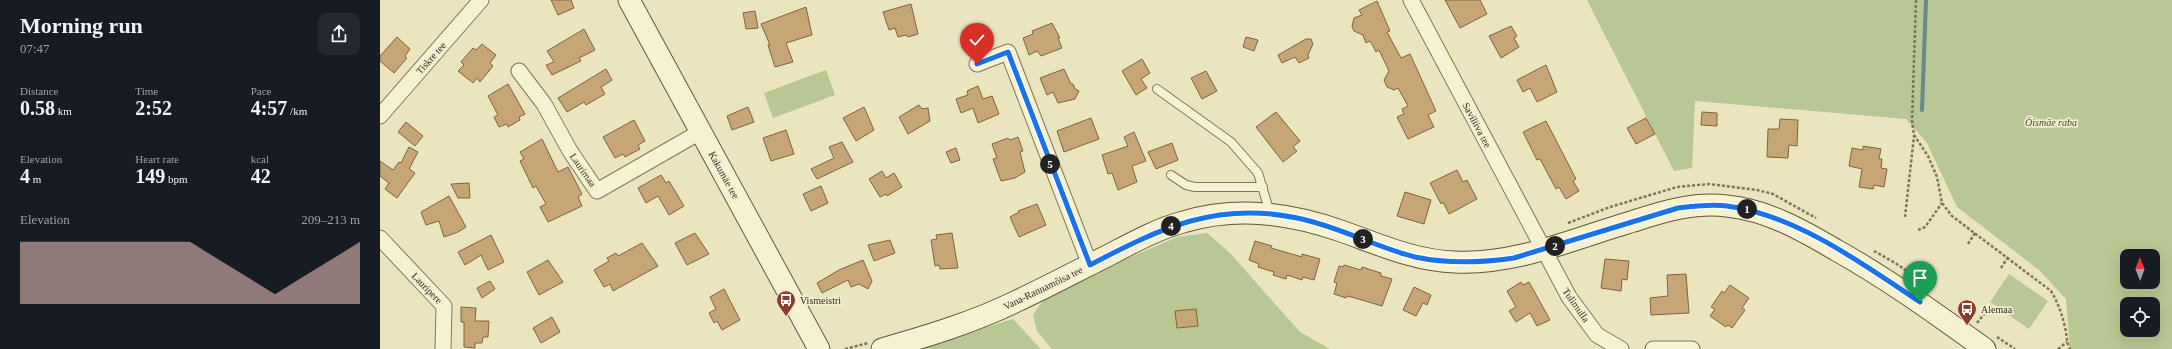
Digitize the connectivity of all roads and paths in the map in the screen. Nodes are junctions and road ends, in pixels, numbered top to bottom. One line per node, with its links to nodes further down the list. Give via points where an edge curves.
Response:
1 (481, 0): 8 (street, Tiskre tee)
2 (629, 0): 9 (street, Kakumäe tee)
3 (1411, 0): 20 (street, Saviliiva tee)
4 (1916, 0): 10 (path, via 1912,121)
5 (977, 64): 22 (street, via 1008,52)
6 (519, 71): 9 (street, Laurimaa, via 544,104 570,151 597,190)
7 (1157, 89): 12 (lane, via 1231,142 1258,174)
8 (380, 116)
9 (700, 132): 28 (street, Kakumäe tee)
10 (1914, 135): 13 (path, via 1928,156 1937,177); 15 (path)
11 (1171, 175): 12 (lane, via 1186,185 1195,187)
12 (1263, 187): 14 (lane)
13 (1942, 203): 16 (path, via 1925,227); 17 (path, via 1952,216)
14 (1270, 213): 20 (street, Vana-Rannamõisa tee, via 1298,218 1408,255 1438,261 1486,262); 22 (street, Vana-Rannamõisa tee, via 1213,215 1182,222 1138,240)
15 (1905, 217)
16 (1918, 230)
17 (1975, 233): 19 (path); 21 (path)
18 (380, 238): 27 (street, Lauripere, via 444,306)
19 (1968, 244)
20 (1543, 250): 30 (street, Tulimulla, via 1568,297 1597,335); 33 (street, Vana-Rannamõisa tee, via 1678,208 1704,205 1746,209 1783,221 1857,261)
21 (2008, 257): 23 (path); 26 (path, via 2051,291 2060,306)
22 (1090, 265): 29 (street, Vana-Rannamõisa tee, via 982,316 932,335)
23 (2001, 268)
24 (1992, 304): 25 (path)
25 (1977, 323)
26 (2067, 342): 34 (path); 35 (path)
27 (443, 349)
28 (819, 349)
29 (882, 349)
30 (1621, 349)
31 (1653, 349): 32 (street)
32 (1692, 349)
33 (1985, 349)
34 (2058, 349)
35 (2070, 349)

